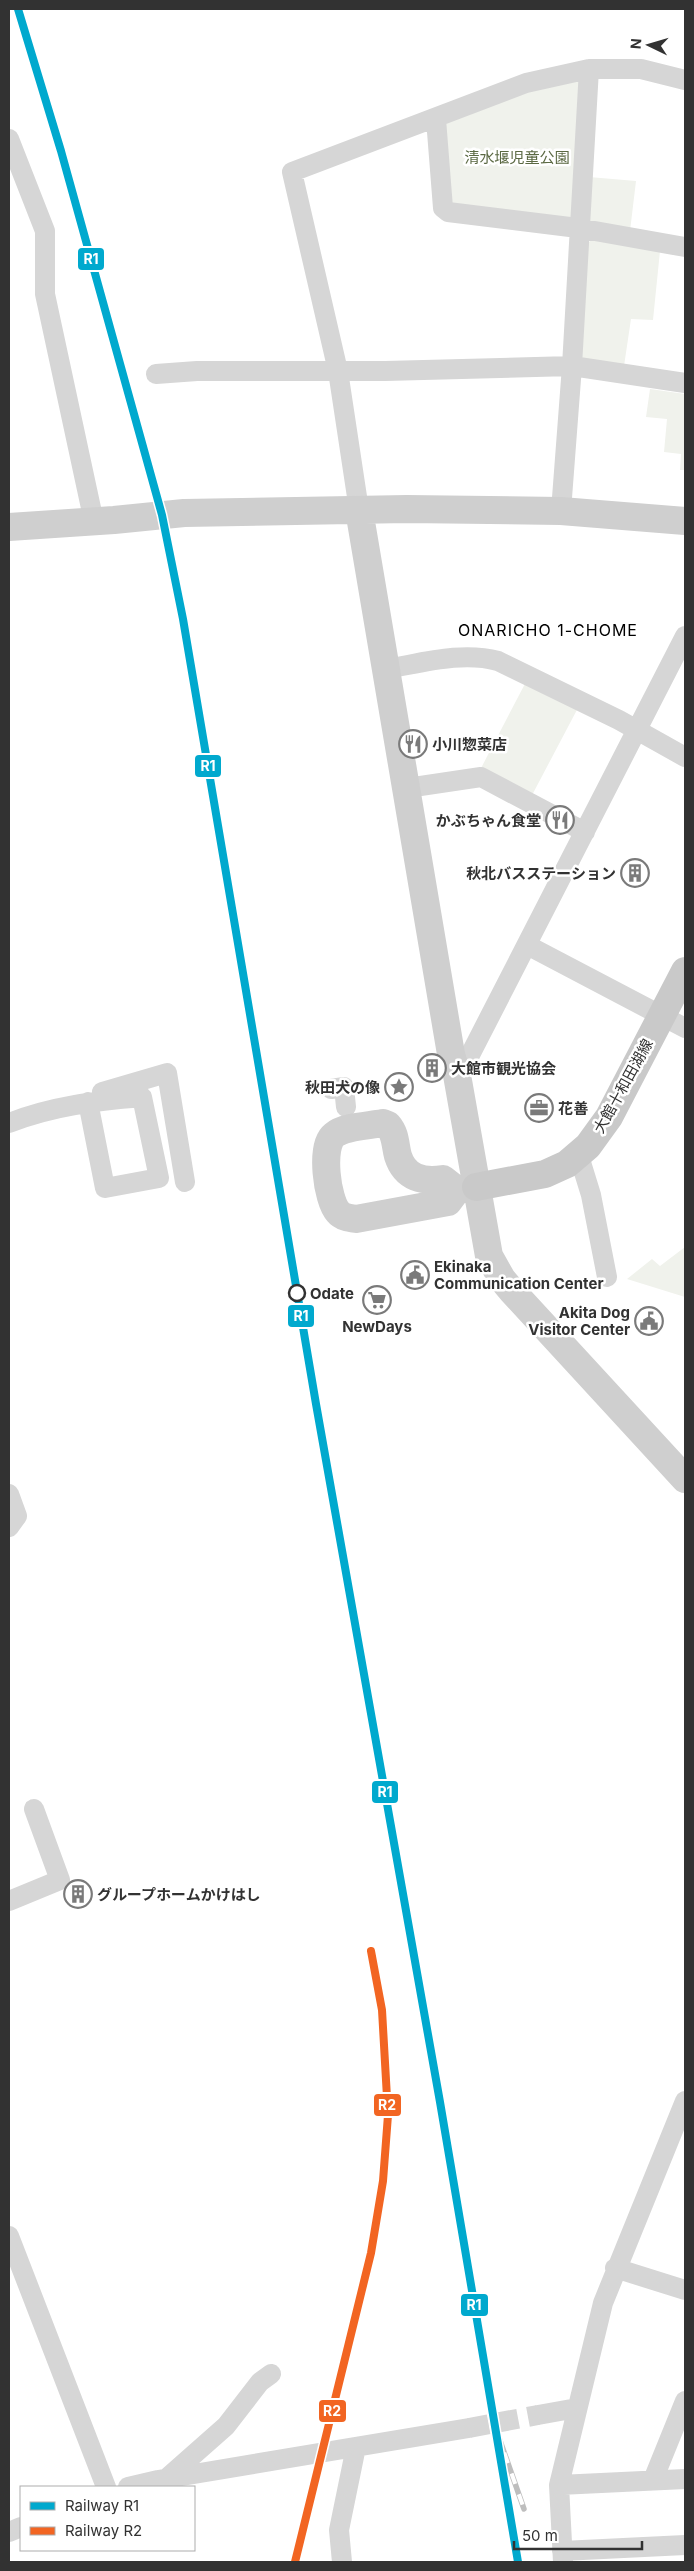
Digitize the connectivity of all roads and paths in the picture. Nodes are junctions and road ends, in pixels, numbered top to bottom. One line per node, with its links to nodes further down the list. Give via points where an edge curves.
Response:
1 (589, 69): 2 (street, via 640,69); 3 (street, via 526,83); 5 (street)
2 (685, 80)
3 (436, 119): 5 (street, via 443,208 448,212); 8 (street, via 292,172)
4 (9, 139): 14 (street, via 45,232 45,294)
5 (578, 228): 6 (street); 7 (street)
6 (685, 247)
7 (572, 366): 8 (street, via 385,372); 10 (street); 12 (street)
8 (338, 370): 9 (street); 11 (street)
9 (156, 374)
10 (685, 383)
11 (359, 510): 12 (street); 14 (street, via 184,512); 17 (street)
12 (561, 511): 13 (street)
13 (685, 521)
14 (94, 522): 15 (street)
15 (9, 527)
16 (685, 636): 18 (street)
17 (386, 669): 18 (street, via 462,657 483,657 522,672 619,720); 20 (street)
18 (636, 732): 19 (street); 21 (street)
19 (685, 757)
20 (407, 788): 21 (street, via 480,777); 25 (street)
21 (585, 832): 22 (street)
22 (527, 945): 24 (street); 25 (street)
23 (685, 970): 24 (main road, 大館十和田湖線)
24 (674, 1021): 30 (main road, 大館十和田湖線, via 609,1118)
25 (457, 1075): 32 (street)
26 (331, 1089): 28 (street, via 344,1087)
27 (90, 1099): 27 (street, via 105,1188 159,1178 142,1098); 29 (street, via 33,1113); 31 (street, via 174,1074)
28 (346, 1107)
29 (9, 1123)
30 (579, 1156): 32 (main road, 大館十和田湖線, via 545,1174); 33 (street, via 591,1195)
31 (185, 1182)
32 (467, 1189): 32 (street, via 448,1202 347,1218 339,1214 333,1205 325,1154 327,1143 341,1131 382,1123 388,1125 395,1136 399,1157 411,1175 428,1181 443,1179); 34 (street, via 489,1256 502,1279)
33 (606, 1277)
34 (685, 1479)
35 (9, 1494): 36 (street, via 17,1516)
36 (9, 1527)
37 (34, 1809): 38 (street, via 60,1880)
38 (9, 1901)
39 (685, 2101): 41 (street)
40 (9, 2236): 53 (street)
41 (615, 2268): 42 (street); 45 (street)
42 (685, 2290)
43 (271, 2374): 49 (street, via 260,2382 226,2426)
44 (685, 2401): 50 (street)
45 (577, 2408): 46 (street); 52 (street)
46 (538, 2415)
47 (469, 2428): 48 (street)
48 (356, 2447): 49 (street); 57 (street, via 339,2530)
49 (166, 2479): 54 (street)
50 (653, 2480): 51 (street); 52 (street)
51 (685, 2480)
52 (559, 2485): 56 (street)
53 (106, 2486)
54 (133, 2486)
55 (685, 2545): 56 (street)
56 (563, 2556)
57 (342, 2562)

